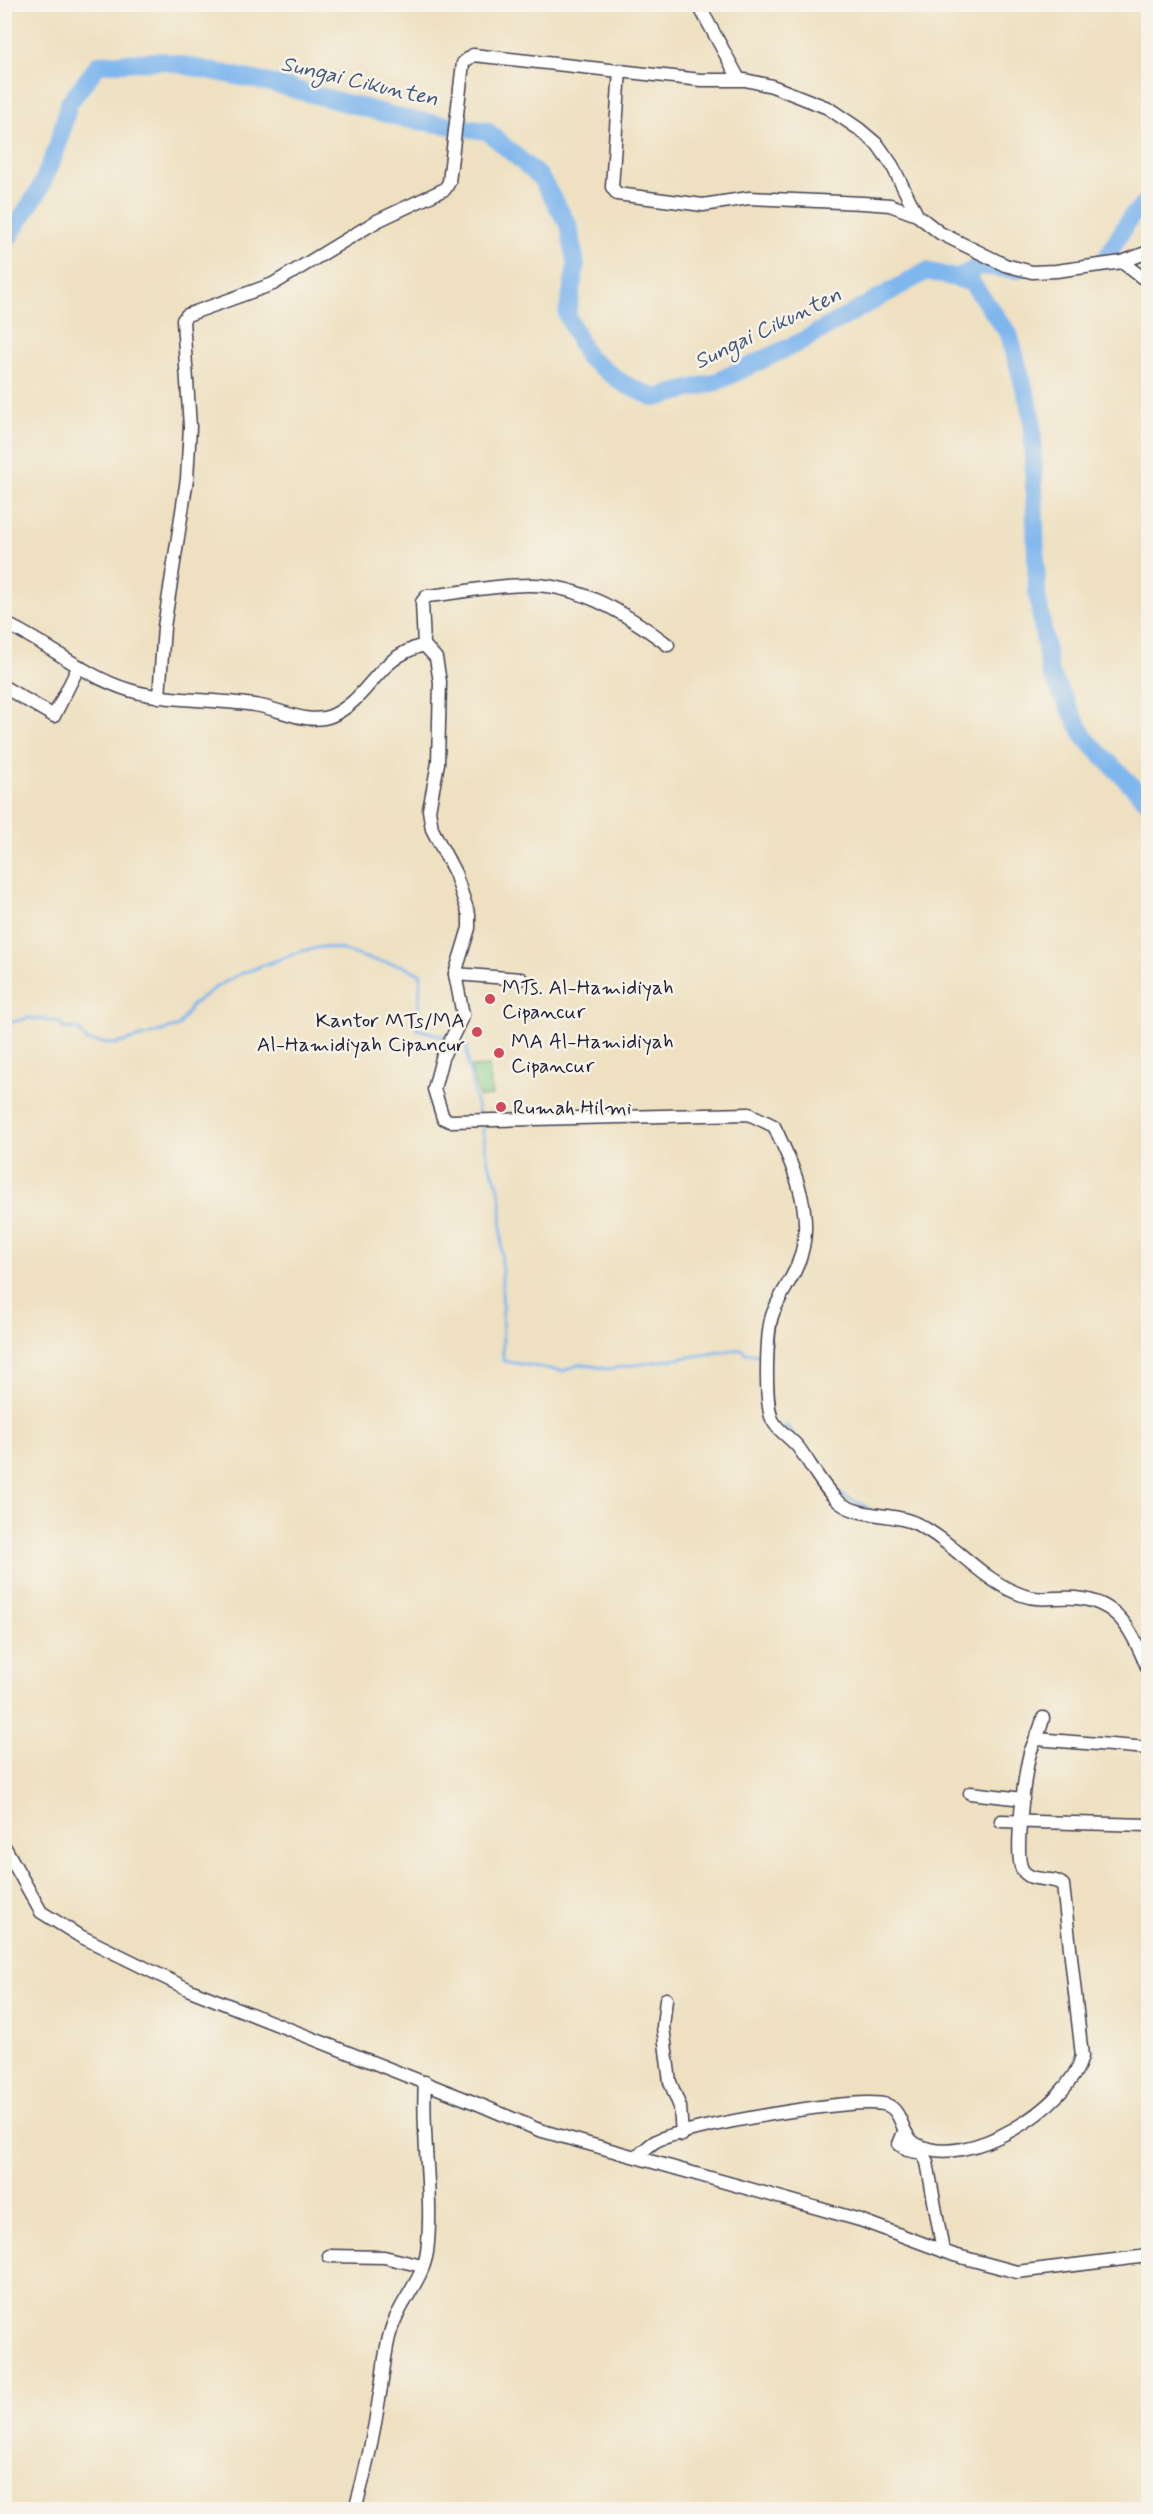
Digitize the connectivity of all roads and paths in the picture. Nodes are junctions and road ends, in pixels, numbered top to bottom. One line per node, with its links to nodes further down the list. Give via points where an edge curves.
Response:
1 (698, 4): 3 (street)
2 (620, 70): 3 (street, via 701,80); 4 (street, via 612,187 617,194 702,205 749,198 863,203 890,205); 13 (street, via 473,55 463,63 445,189 377,221 273,284 187,315 183,320 190,426 187,479 164,627)
3 (738, 79): 4 (street, via 771,86 828,108 859,129 878,145 892,165)
4 (917, 215): 6 (street, via 940,233 1005,265 1032,272)
5 (1149, 252): 6 (street)
6 (1122, 262): 7 (street)
7 (1149, 282)
8 (4, 622): 11 (street)
9 (424, 645): 10 (street, via 422,602 427,596 529,584 552,587 609,606); 13 (street, via 403,651 386,663 357,696 329,717 310,719 260,705); 14 (street, via 436,658 440,682 438,762 429,810 432,829 455,873 469,915 469,928)
10 (668, 645)
11 (79, 666): 12 (street, via 54,716); 13 (street, via 126,689)
12 (4, 687)
13 (159, 697)
14 (455, 974): 15 (street); 16 (street, via 463,1015 442,1058 434,1089 443,1118 450,1121 736,1114 760,1117 774,1126 799,1186 804,1245 795,1276 773,1313 769,1330 773,1421 840,1503 916,1523 962,1553 998,1584 1021,1595 1099,1603 1118,1614 1130,1629)
15 (521, 979)
16 (1149, 1669)
17 (1043, 1718): 18 (street)
18 (1036, 1739): 19 (street); 21 (street)
19 (1149, 1748)
20 (970, 1793): 21 (street)
21 (1023, 1799): 23 (street)
22 (1001, 1821): 23 (street)
23 (1021, 1824): 24 (street); 28 (street, via 1018,1849 1022,1869 1028,1875 1057,1880 1063,1885 1082,2056 1079,2068 1053,2101 1000,2136 961,2150 937,2150 917,2145)
24 (1149, 1825)
25 (4, 1846): 27 (street, via 41,1912 78,1935 189,1990)
26 (666, 2000): 29 (street, via 663,2027)
27 (424, 2082): 30 (street, via 539,2130); 34 (street, via 429,2212 427,2254)
28 (904, 2132): 29 (street, via 894,2110 887,2105 851,2104 805,2109); 31 (street, via 899,2144 922,2153 927,2162)
29 (682, 2134): 30 (street, via 658,2140)
30 (637, 2157): 31 (street, via 861,2220)
31 (943, 2251): 33 (street, via 1017,2272)
32 (328, 2256): 34 (street, via 384,2257)
33 (1149, 2256)
34 (422, 2266): 35 (street, via 391,2330 366,2473)
35 (354, 2510)

